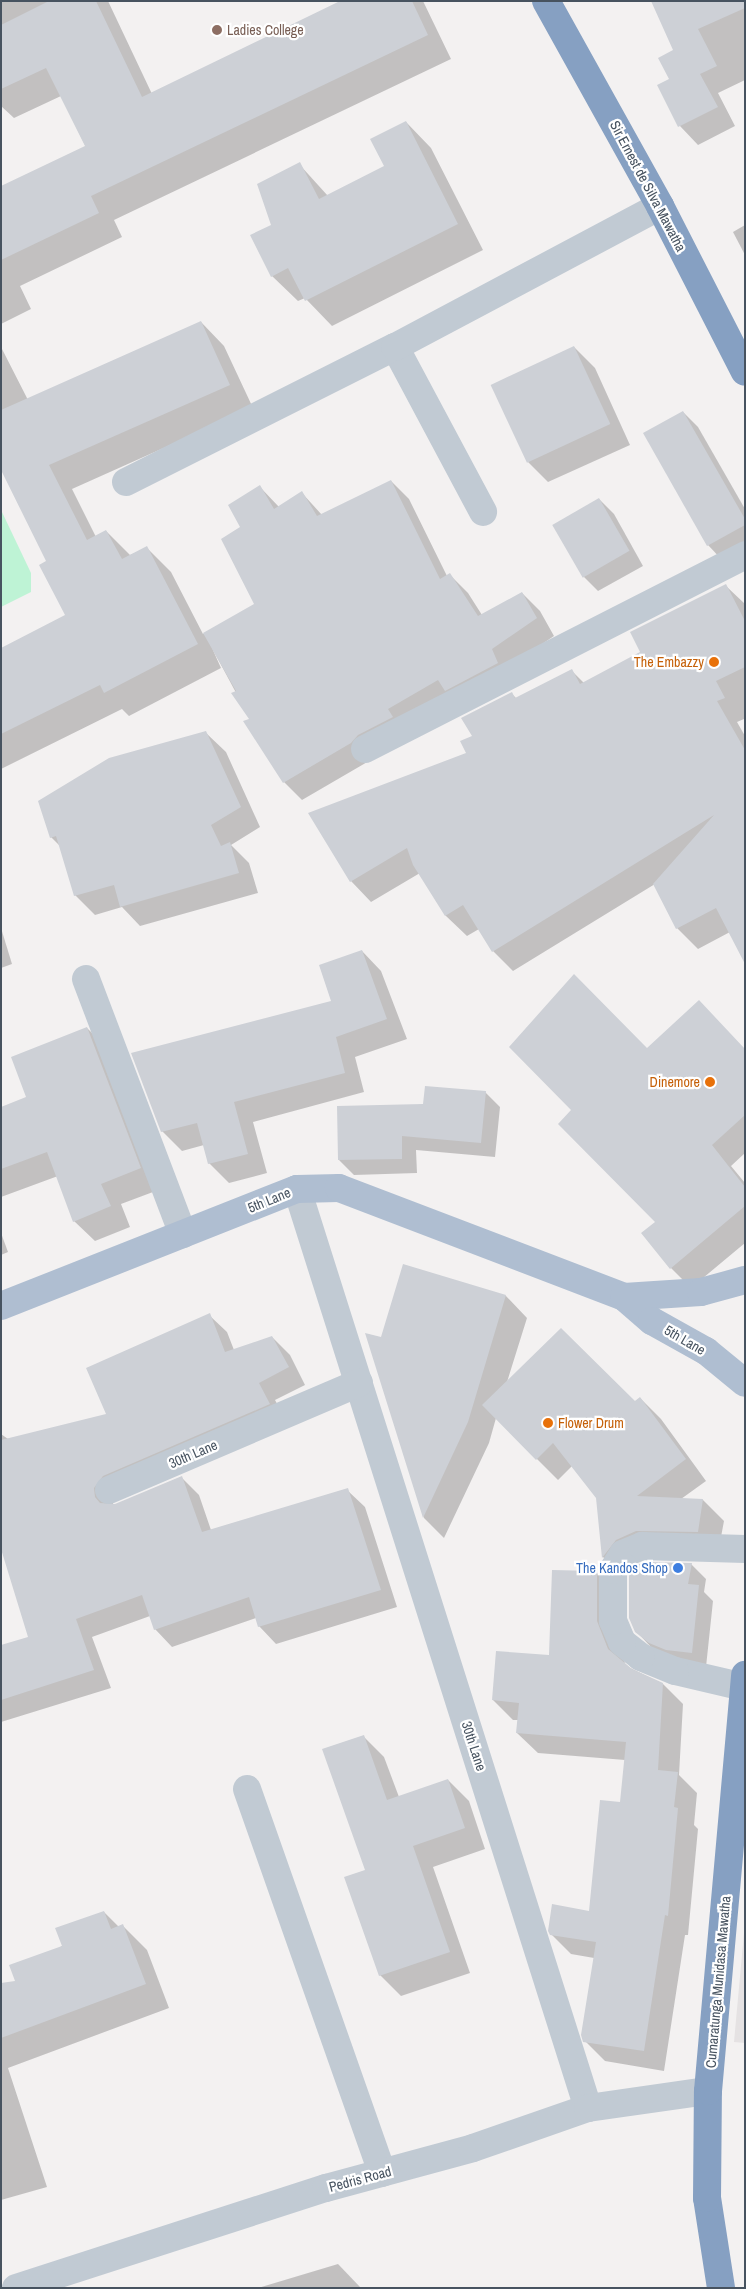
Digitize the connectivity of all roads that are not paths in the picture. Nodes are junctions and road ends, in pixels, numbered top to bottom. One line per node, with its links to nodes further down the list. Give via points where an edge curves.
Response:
1 (546, 1): 2 (highway, Sir Ernest de Silva Mawatha)
2 (660, 206): 3 (street); 4 (highway, Sir Ernest de Silva Mawatha)
3 (395, 347): 5 (street); 6 (street)
4 (745, 372)
5 (126, 482)
6 (483, 512)
7 (745, 555): 8 (street)
8 (365, 749)
9 (86, 979): 11 (street)
10 (297, 1189): 11 (main road, 5th Lane); 13 (main road, 5th Lane, via 339,1188); 15 (street, 30th Lane)
11 (183, 1234): 14 (main road, 5th Lane)
12 (745, 1280): 13 (main road, 5th Lane, via 701,1292)
13 (624, 1297): 16 (main road, 5th Lane, via 652,1321 706,1351)
14 (1, 1306)
15 (359, 1383): 17 (street, 30th Lane); 22 (street, 30th Lane)
16 (745, 1383)
17 (109, 1490)
18 (745, 1549): 19 (street, via 642,1546 623,1554 613,1570 613,1621 622,1642 641,1657 675,1671)
19 (744, 1681): 21 (highway, Cumaratunga Munidasa Mawatha)
20 (247, 1789): 23 (street)
21 (708, 2091): 22 (street, Pedris Road); 25 (highway, Cumaratunga Munidasa Mawatha, via 706,2198)
22 (588, 2108): 23 (street, Pedris Road, via 473,2148)
23 (382, 2173): 24 (street, Pedris Road)
24 (16, 2288)
25 (721, 2288)

